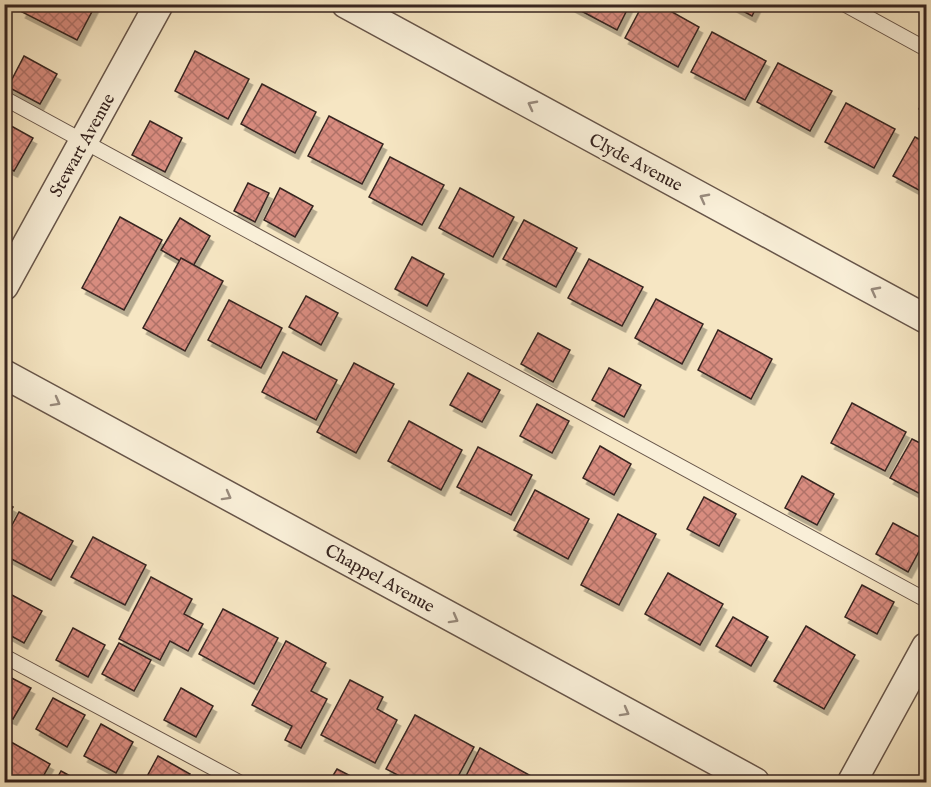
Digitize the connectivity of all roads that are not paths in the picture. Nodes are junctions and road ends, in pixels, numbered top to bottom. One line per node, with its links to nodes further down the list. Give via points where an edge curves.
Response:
1 (159, 4): 6 (street, Stewart Avenue)
2 (346, 4): 8 (street, Clyde Avenue, one-way to 2)
3 (844, 4): 4 (lane)
4 (927, 49)
5 (4, 98): 6 (lane)
6 (84, 141): 7 (street, Stewart Avenue); 10 (lane)
7 (4, 286)
8 (927, 319)
9 (4, 374): 14 (street, Chappel Avenue, one-way to 14)
10 (927, 600)
11 (927, 647): 15 (street)
12 (4, 656): 13 (lane)
13 (239, 783)
14 (754, 783)
15 (852, 783)

